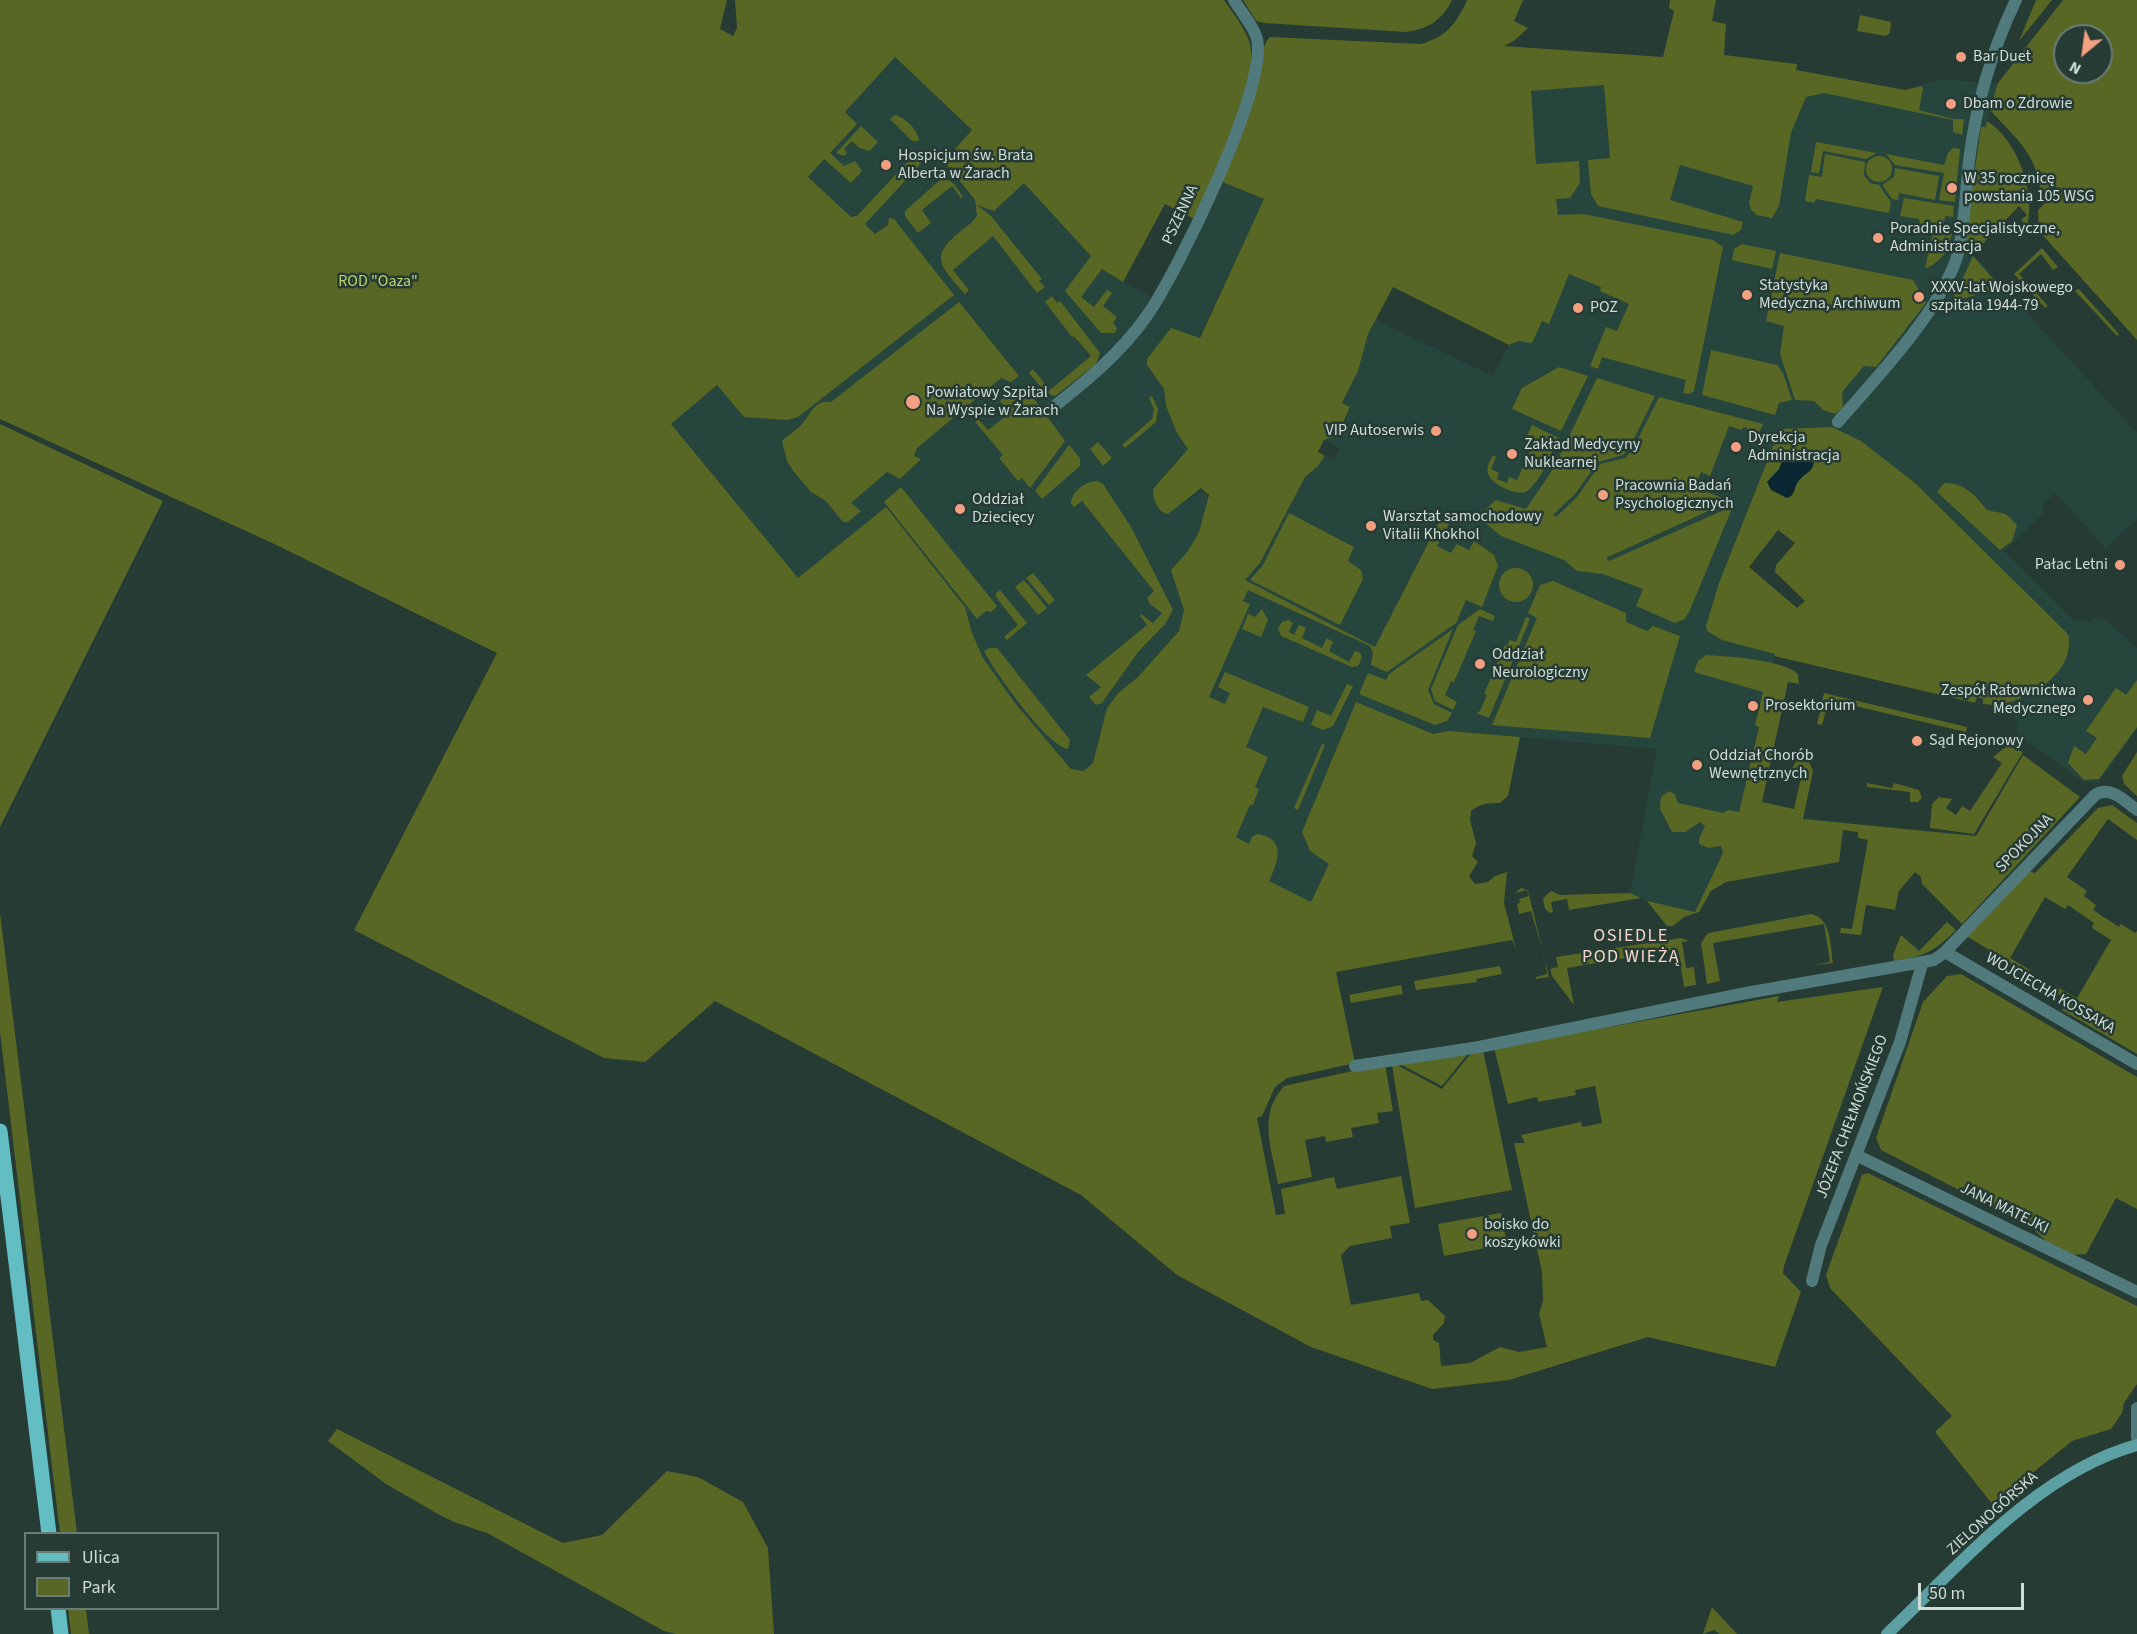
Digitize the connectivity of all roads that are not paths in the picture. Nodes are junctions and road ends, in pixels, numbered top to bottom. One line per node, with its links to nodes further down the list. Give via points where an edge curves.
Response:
1 (1234, 0): 3 (street, PSZENNA, via 1256,37 1257,65 1241,120 1202,215 1147,317 1110,361)
2 (2016, 0): 4 (street, via 1996,41 1978,105 1957,258 1930,309)
3 (1051, 409)
4 (1838, 422)
5 (2137, 810): 6 (street, SPOKOJNA, via 2110,792 2095,795)
6 (1945, 952): 7 (street, SPOKOJNA); 8 (street, WOJCIECHA KOSSAKA)
7 (1922, 964): 9 (street, SPOKOJNA, via 1746,993 1479,1047); 11 (street, JÓZEFA CHEŁMOŃSKIEGO, via 1900,1042)
8 (2137, 1065)
9 (1355, 1066)
10 (0, 1131): 17 (main road)
11 (1858, 1156): 12 (street, JÓZEFA CHEŁMOŃSKIEGO, via 1821,1245); 13 (street, JANA MATEJKI)
12 (1812, 1281)
13 (2137, 1292)
14 (2137, 1408): 15 (street)
15 (2137, 1438)
16 (2137, 1445): 20 (street, ZIELONOGÓRSKA, via 2086,1464 2043,1491)
17 (49, 1532)
18 (58, 1610): 19 (main road)
19 (61, 1634)
20 (1887, 1634)

